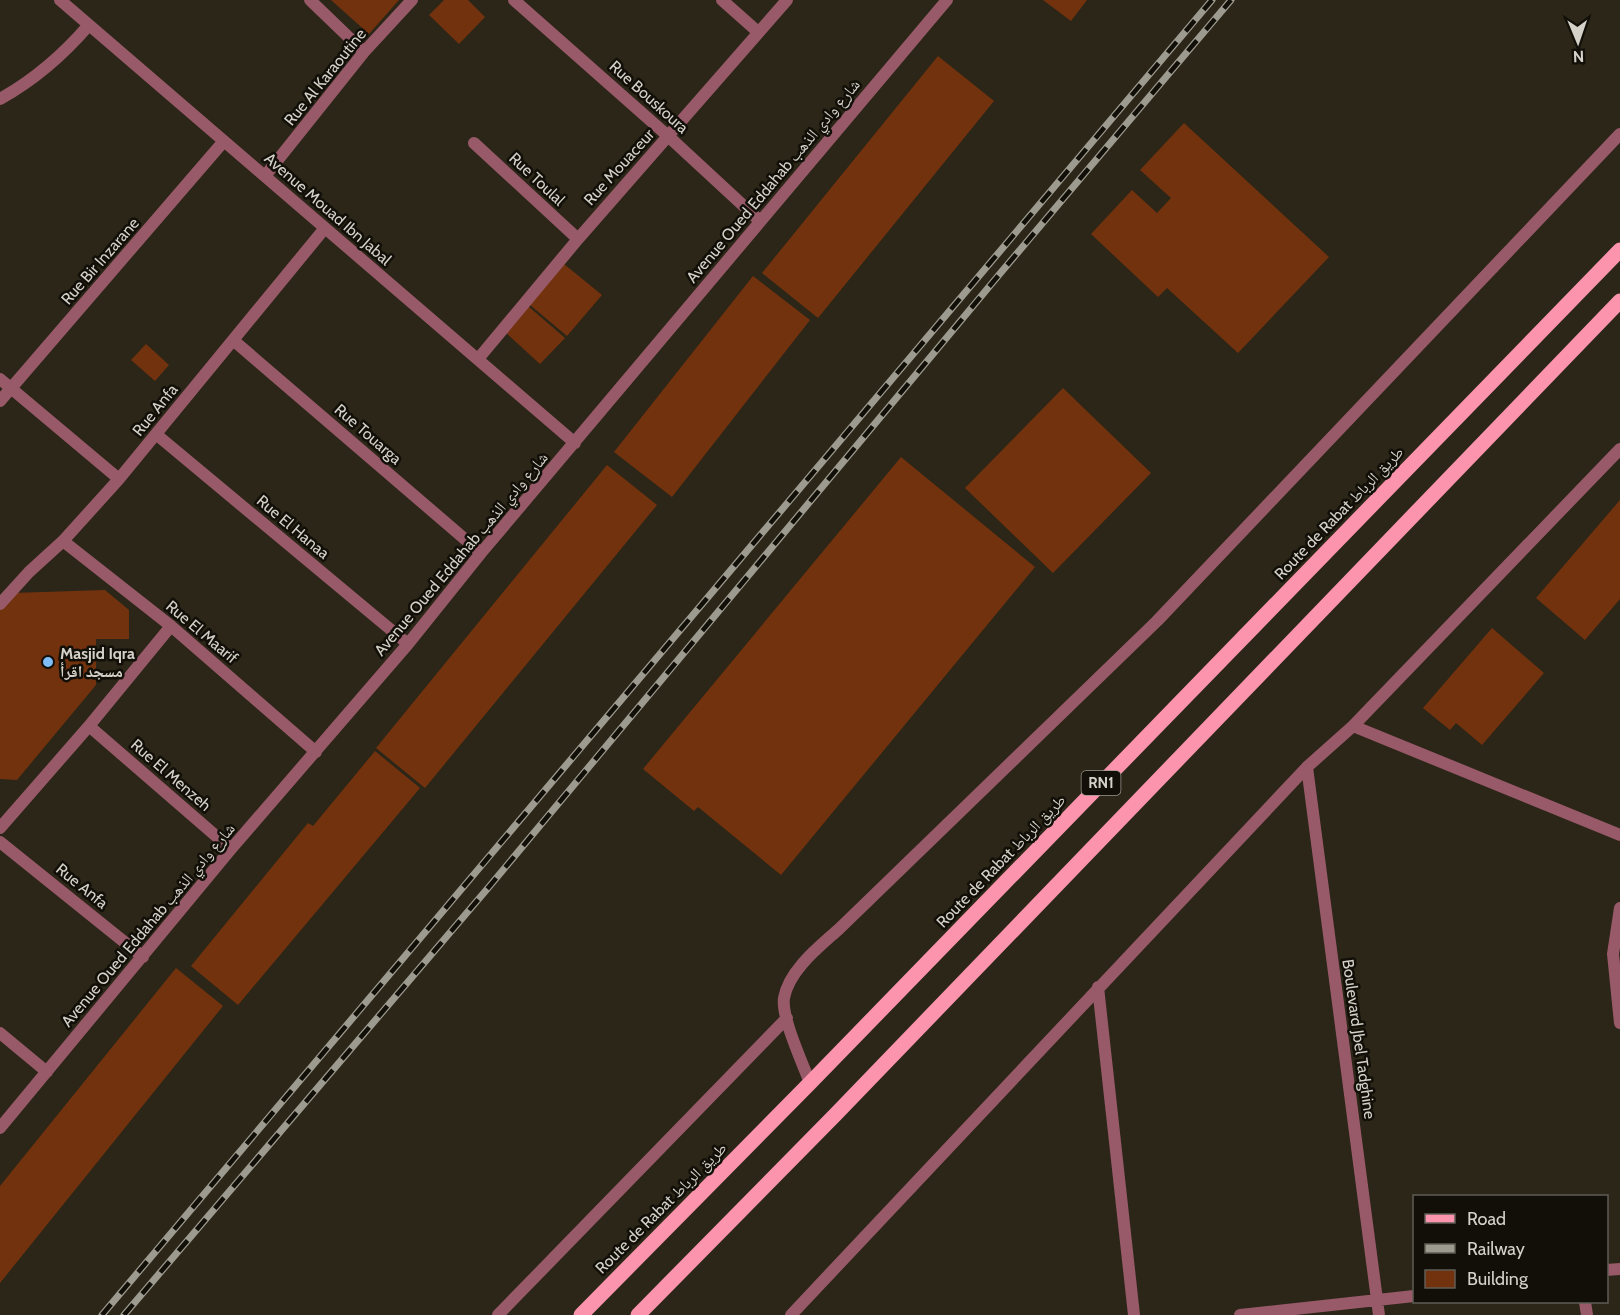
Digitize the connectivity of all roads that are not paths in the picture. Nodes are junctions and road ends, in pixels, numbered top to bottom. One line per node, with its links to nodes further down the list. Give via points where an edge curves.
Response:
1 (310, 0): 10 (street)
2 (412, 0): 10 (street, Rue Al Karaoutine)
3 (514, 0): 13 (street, Rue Bouskoura)
4 (722, 0): 9 (street)
5 (787, 0): 9 (street, Rue Mouaceur)
6 (945, 1): 17 (street, Avenue Oued Eddahab شارع وادي الذهب)
7 (65, 2): 8 (street, Avenue Mouad Ibn Jabal)
8 (88, 26): 11 (street, via 46,68); 14 (street, Avenue Mouad Ibn Jabal)
9 (758, 32): 13 (street, Rue Mouaceur)
10 (364, 52): 16 (street, Rue Al Karaoutine)
11 (0, 99)
12 (1620, 134): 47 (street, via 1157,621 816,949 792,977 784,999)
13 (668, 136): 17 (street, Rue Bouskoura); 19 (street, Rue Mouaceur)
14 (224, 141): 16 (street, Avenue Mouad Ibn Jabal); 25 (street, Rue Bir Inzarane)
15 (474, 143): 19 (street, Rue Toulal)
16 (265, 176): 18 (street, Avenue Mouad Ibn Jabal)
17 (760, 221): 28 (street, Avenue Oued Eddahab شارع وادي الذهب)
18 (325, 228): 22 (street, Rue Anfa); 23 (street, Avenue Mouad Ibn Jabal)
19 (578, 238): 23 (street, Rue Mouaceur)
20 (1620, 250): 51 (main road, Route de Rabat طريق الرباط / RN1)
21 (1620, 301): 57 (main road, RN1)
22 (233, 340): 27 (street, Rue Anfa); 32 (street, Rue Touarga)
23 (478, 359): 28 (street, Avenue Mouad Ibn Jabal)
24 (0, 379): 25 (street)
25 (12, 388): 26 (street, Rue Bir Inzarane); 30 (street)
26 (0, 401)
27 (157, 435): 30 (street, Rue Anfa); 35 (street, Rue El Hanaa)
28 (575, 442): 32 (street, Avenue Oued Eddahab شارع وادي الذهب)
29 (1620, 448): 37 (street)
30 (119, 479): 31 (street, Rue Anfa)
31 (63, 541): 33 (street, Rue Anfa); 34 (street, Rue El Maarif)
32 (481, 553): 35 (street, Avenue Oued Eddahab شارع وادي الذهب)
33 (0, 604)
34 (171, 626): 36 (street); 38 (street, Rue El Maarif)
35 (408, 644): 38 (street, Avenue Oued Eddahab شارع وادي الذهب)
36 (89, 726): 40 (street); 43 (street, Rue El Menzeh)
37 (1353, 726): 39 (street); 41 (street)
38 (316, 752): 43 (street, Avenue Oued Eddahab شارع وادي الذهب)
39 (1307, 767): 46 (street); 54 (street, Boulevard Jbel Tadghine)
40 (0, 828)
41 (1620, 835)
42 (0, 842): 45 (street, Rue Anfa)
43 (231, 849): 45 (street, Avenue Oued Eddahab شارع وادي الذهب)
44 (1620, 908): 48 (street, via 1612,954)
45 (143, 957): 50 (street, Avenue Oued Eddahab شارع وادي الذهب)
46 (1098, 987): 58 (street); 59 (street)
47 (787, 1018): 51 (street); 55 (street)
48 (1620, 1023)
49 (0, 1033): 50 (street)
50 (47, 1072): 52 (street, Avenue Oued Eddahab شارع وادي الذهب)
51 (810, 1083): 56 (main road, Route de Rabat طريق الرباط / RN1)
52 (0, 1128)
53 (1413, 1296): 54 (street)
54 (1377, 1301): 60 (street); 61 (street, Boulevard Jbel Tadghine)
55 (498, 1315)
56 (580, 1315)
57 (638, 1315)
58 (791, 1315)
59 (1134, 1315)
60 (1240, 1315)
61 (1379, 1315)

